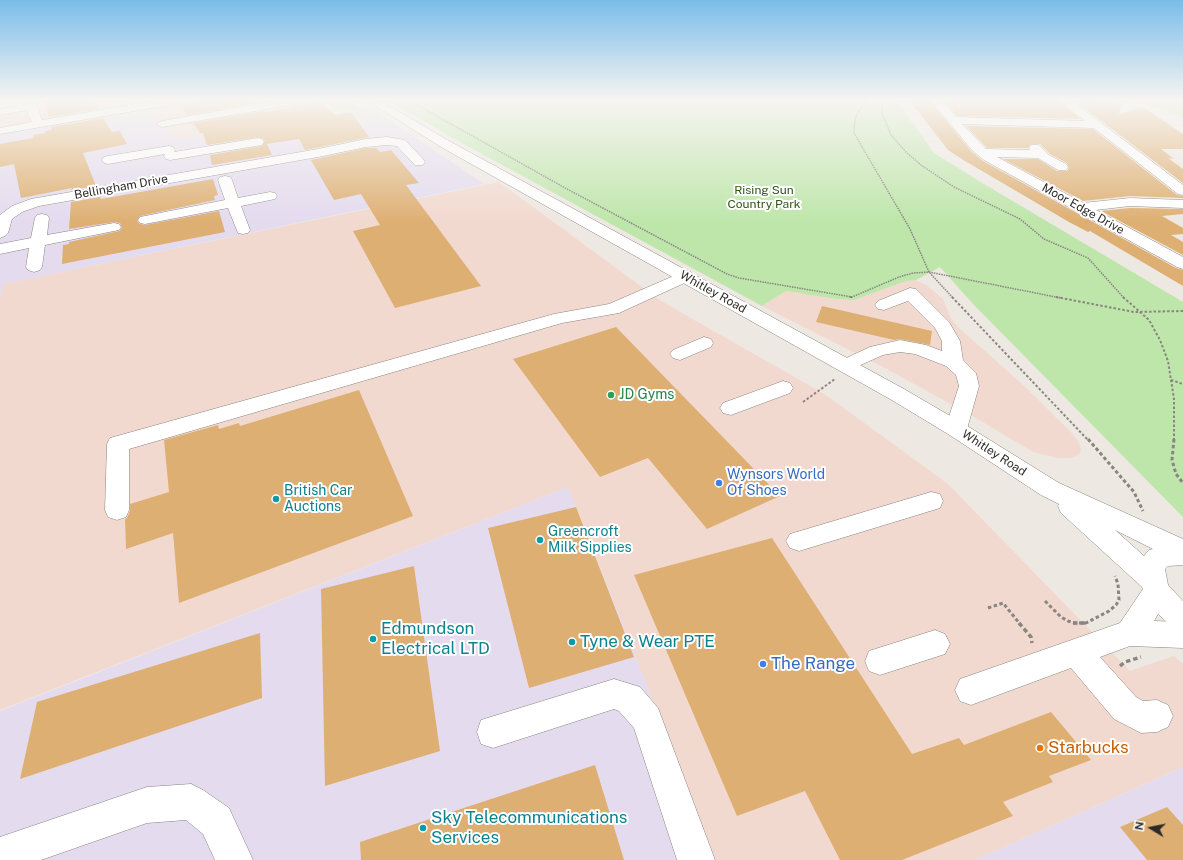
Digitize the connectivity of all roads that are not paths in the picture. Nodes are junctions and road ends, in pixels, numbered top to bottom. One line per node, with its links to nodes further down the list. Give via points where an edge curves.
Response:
1 (164, 141): 11 (street)
2 (167, 141): 17 (street)
3 (219, 141): 9 (street)
4 (379, 141): 13 (street, Bellingham Drive, via 316,149)
5 (381, 141): 12 (street, Bellingham Drive, via 401,143)
6 (439, 141): 34 (street, Whitley Road)
7 (971, 141): 10 (street, Moor Edge Drive)
8 (1117, 141): 15 (street)
9 (258, 142)
10 (983, 154): 14 (street, Moor Edge Drive, via 1038,151); 23 (street, Moor Edge Drive)
11 (108, 160)
12 (419, 162)
13 (257, 163): 17 (street, Bellingham Drive); 20 (street, via 268,191)
14 (1062, 167)
15 (1165, 177): 16 (street); 19 (street)
16 (1183, 177)
17 (174, 178): 24 (street, Bellingham Drive, via 42,200)
18 (225, 180): 20 (street)
19 (1183, 191)
20 (234, 203): 26 (street); 28 (street)
21 (0, 204): 24 (street)
22 (1183, 204): 23 (street, via 1130,202)
23 (1081, 208): 32 (street, Moor Edge Drive)
24 (17, 209): 29 (street, Bellingham Drive, via 4,219)
25 (42, 218): 30 (street)
26 (145, 220)
27 (114, 227): 30 (street)
28 (243, 230)
29 (0, 233)
30 (39, 241): 31 (street); 33 (street)
31 (0, 249)
32 (1183, 264)
33 (34, 267)
34 (684, 276): 39 (street, Whitley Road); 45 (street, via 613,309 560,318 118,444)
35 (884, 305): 38 (street, via 910,293 942,326 951,341)
36 (704, 343): 37 (street)
37 (680, 354)
38 (953, 362): 39 (street, via 919,349 900,346 877,351); 42 (street, via 966,373 969,386)
39 (842, 371): 42 (street, Whitley Road)
40 (783, 388): 41 (street)
41 (731, 408)
42 (956, 429): 43 (street, Whitley Road)
43 (1050, 489): 47 (street, Whitley Road); 49 (street, Whitley Road)
44 (931, 501): 46 (street)
45 (117, 510)
46 (799, 541)
47 (1183, 551)
48 (1183, 554): 49 (street, via 1168,555 1154,562 1152,569)
49 (1155, 585): 50 (street, Whitley Road, via 1167,604); 53 (street)
50 (1183, 619)
51 (1183, 635): 53 (street)
52 (935, 644): 55 (street)
53 (1137, 645): 54 (street)
54 (1077, 653): 56 (street); 57 (street, via 1125,708 1142,717)
55 (880, 661)
56 (971, 690)
57 (1157, 716)
58 (493, 732): 61 (street, via 614,694 629,698 646,719)
59 (0, 856): 60 (street, via 147,805 191,802 216,821)
60 (234, 860)
61 (696, 860)

